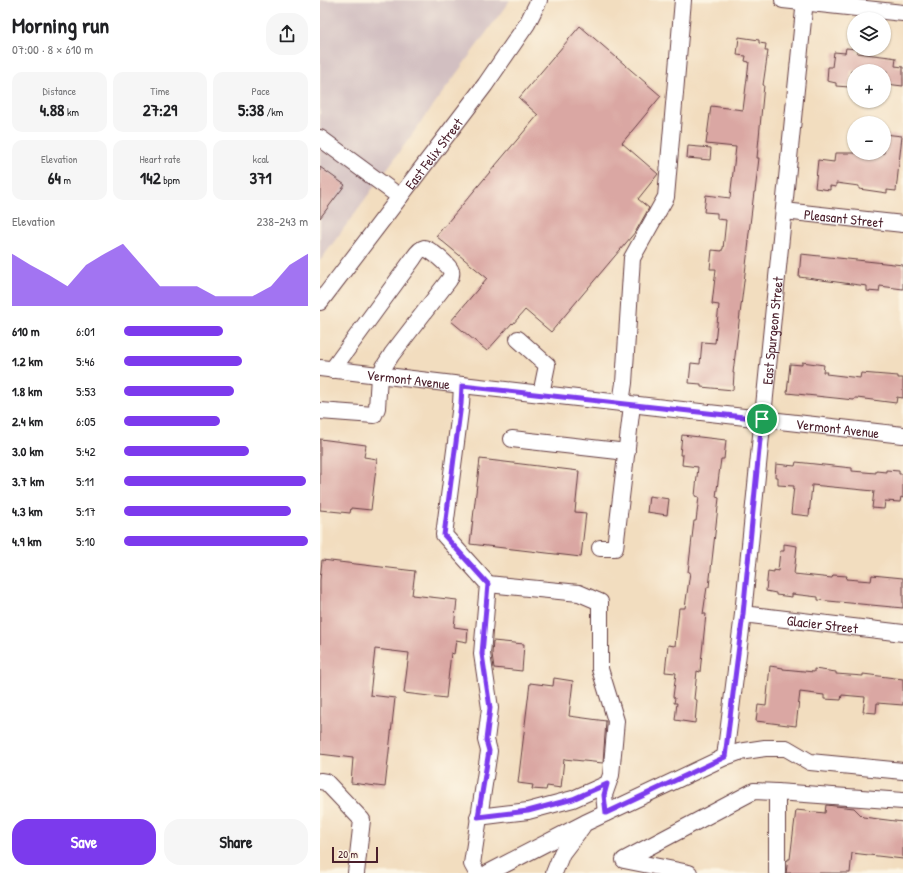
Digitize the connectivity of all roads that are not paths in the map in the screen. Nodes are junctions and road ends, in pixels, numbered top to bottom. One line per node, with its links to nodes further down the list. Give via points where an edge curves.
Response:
1 (539, 0): 7 (street, East Felix Street, via 527,24 485,85)
2 (684, 0): 16 (street, via 666,197 632,258 624,383)
3 (783, 0): 4 (street)
4 (805, 1): 5 (street); 8 (street, East Spurgeon Street)
5 (903, 13)
6 (320, 138): 7 (street)
7 (400, 197): 10 (street, East Felix Street)
8 (784, 211): 9 (street, Pleasant Street); 18 (street, East Spurgeon Street)
9 (903, 224)
10 (320, 302)
11 (518, 339): 15 (street, via 547,365)
12 (326, 369): 13 (street, Vermont Avenue); 13 (street, via 415,256 423,248 429,249 450,268 451,276 392,354)
13 (379, 376): 14 (street, Vermont Avenue); 17 (street, via 377,408 374,415)
14 (462, 386): 15 (street, Vermont Avenue); 23 (street, via 444,535)
15 (541, 394): 16 (street, Vermont Avenue)
16 (627, 404): 18 (street, Vermont Avenue); 21 (street)
17 (320, 411)
18 (762, 419): 19 (street, Vermont Avenue); 24 (street, East Spurgeon Street)
19 (903, 435)
20 (512, 439): 21 (street)
21 (627, 452): 22 (street, via 615,548)
22 (600, 548)
23 (488, 584): 29 (street, via 579,593 600,602 600,669 616,721 611,775); 33 (street, via 482,654 490,708 486,740 489,751)
24 (743, 614): 25 (street, Glacier Street); 26 (street, East Spurgeon Street)
25 (903, 633)
26 (725, 757): 27 (street, via 766,748 786,748 810,762); 32 (street)
27 (903, 771)
28 (320, 781): 35 (street, via 326,782 362,820)
29 (607, 784): 32 (street, via 604,795); 33 (street, via 573,799 528,811)
30 (777, 792): 31 (street); 39 (street, via 754,791 624,860); 40 (street)
31 (903, 801)
32 (606, 813): 34 (street)
33 (478, 817): 36 (street, via 472,864)
34 (585, 823): 37 (street); 38 (street, via 562,853)
35 (356, 873)
36 (477, 873)
37 (488, 873)
38 (554, 873)
39 (689, 873)
40 (777, 873)

